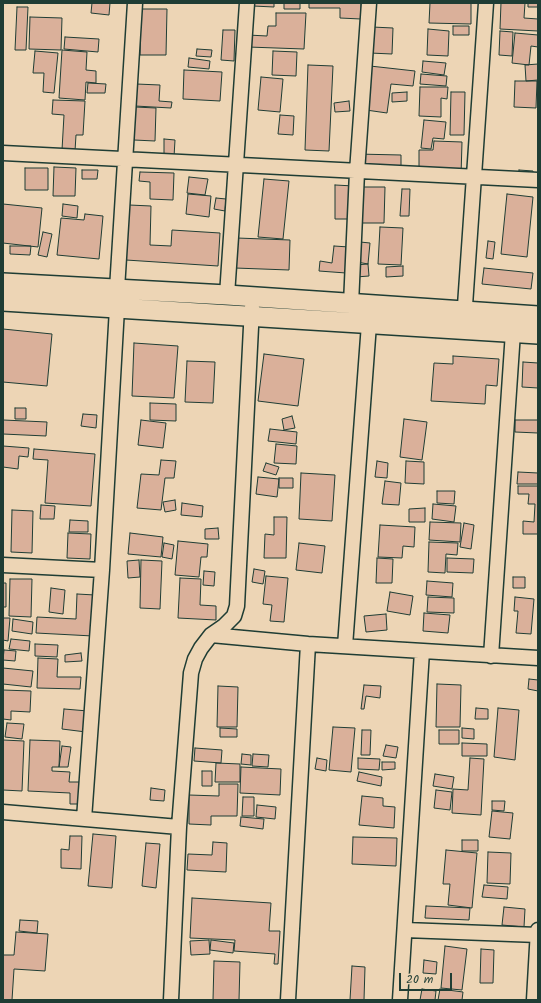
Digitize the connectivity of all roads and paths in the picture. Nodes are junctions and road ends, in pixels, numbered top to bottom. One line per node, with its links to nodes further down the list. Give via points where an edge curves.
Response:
1 (135, 3): 6 (street)
2 (248, 3): 7 (street)
3 (369, 3): 8 (street)
4 (486, 3): 9 (street)
5 (3, 153): 6 (street)
6 (124, 159): 7 (street); 12 (street)
7 (237, 166): 8 (street); 13 (street)
8 (357, 172): 9 (street); 15 (street)
9 (474, 178): 10 (street); 19 (street)
10 (538, 180)
11 (3, 283): 12 (main road)
12 (117, 289): 13 (main road)
13 (227, 295): 16 (main road)
14 (3, 301): 17 (main road)
15 (351, 304): 16 (main road); 19 (main road)
16 (252, 306): 17 (main road); 20 (main road); 25 (street, via 237,606 234,616)
17 (117, 308): 24 (street)
18 (538, 316): 19 (main road)
19 (464, 320): 20 (main road); 21 (main road)
20 (369, 324): 27 (street)
21 (513, 332): 22 (main road); 29 (street)
22 (538, 334)
23 (3, 565): 24 (street)
24 (102, 570): 32 (street)
25 (211, 634): 26 (street); 33 (street, via 195,659 191,673)
26 (308, 644): 27 (street); 38 (street)
27 (344, 646): 28 (street)
28 (422, 651): 29 (street); 34 (street)
29 (491, 656): 30 (street)
30 (538, 658)
31 (3, 812): 32 (street)
32 (84, 819): 33 (street)
33 (179, 827): 37 (street)
34 (405, 930): 36 (street); 39 (street)
35 (538, 930): 36 (street)
36 (538, 935): 40 (street)
37 (171, 1000)
38 (288, 1000)
39 (400, 1000)
40 (534, 1000)

